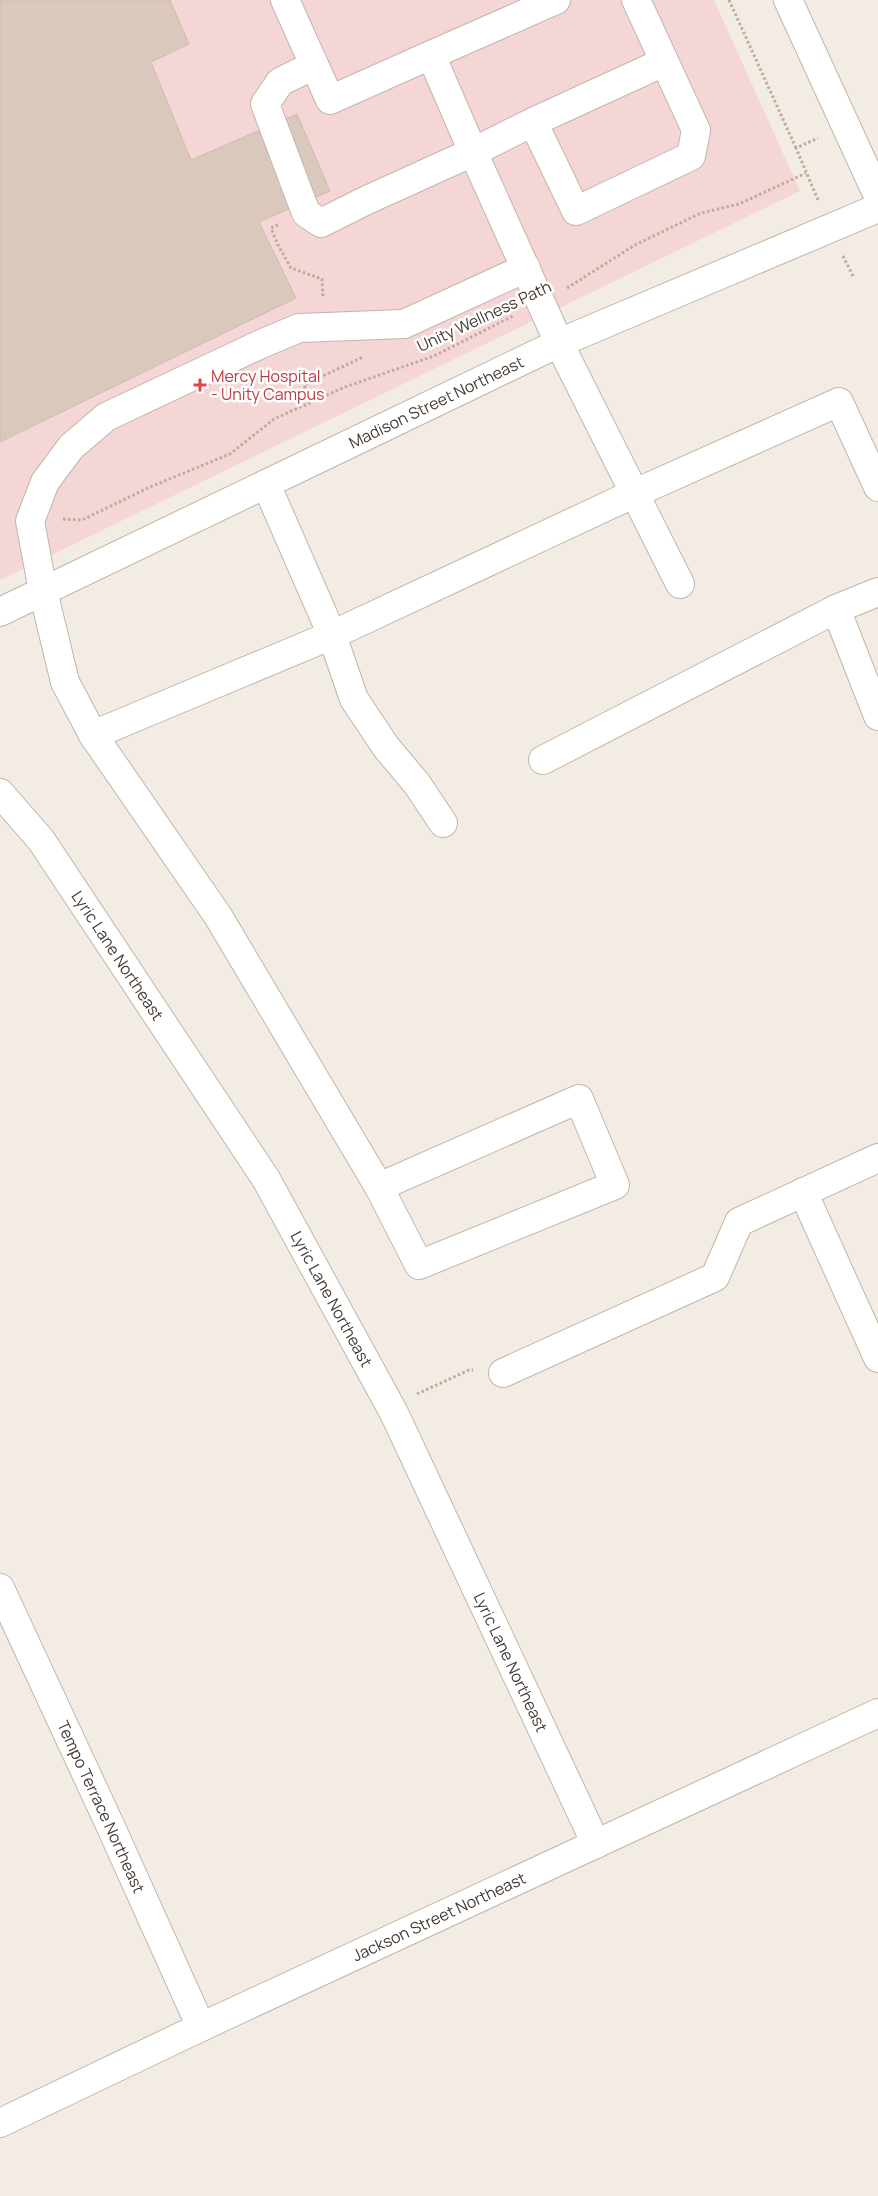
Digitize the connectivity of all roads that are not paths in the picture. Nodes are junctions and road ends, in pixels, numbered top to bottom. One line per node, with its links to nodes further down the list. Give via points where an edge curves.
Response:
1 (285, 0): 7 (street)
2 (556, 0): 5 (street)
3 (636, 0): 6 (street)
4 (788, 0): 10 (street)
5 (431, 55): 7 (street, via 330,100); 9 (street)
6 (664, 62): 8 (street); 8 (street, via 696,130 690,156 576,211)
7 (314, 65): 9 (street, via 280,82 265,104 306,213 321,224)
8 (533, 122): 9 (street)
9 (473, 152): 12 (street)
10 (878, 196)
11 (878, 208): 13 (street, Madison Street Northeast)
12 (526, 268): 13 (street); 18 (street, via 404,324 299,328 106,417 70,447 45,482 30,521)
13 (559, 343): 14 (street, Madison Street Northeast); 16 (street)
14 (266, 484): 18 (street, Madison Street Northeast); 22 (street)
15 (878, 487): 16 (street, via 839,402)
16 (633, 494): 17 (street); 22 (street)
17 (680, 584)
18 (43, 591): 21 (street, Madison Street Northeast); 24 (street, via 65,682)
19 (878, 592): 20 (street)
20 (836, 609): 23 (street); 25 (street)
21 (0, 612)
22 (332, 635): 24 (street); 27 (street, via 354,699 386,748 418,784)
23 (878, 716)
24 (93, 735): 29 (street, via 218,916)
25 (543, 760)
26 (0, 794): 35 (street, Lyric Lane Northeast, via 41,840 266,1179 390,1406)
27 (443, 824)
28 (878, 1158): 30 (street)
29 (379, 1187): 29 (street, via 579,1099 615,1185 419,1265)
30 (803, 1192): 31 (street); 32 (street, via 739,1222 715,1277)
31 (878, 1358)
32 (504, 1373)
33 (0, 1588): 36 (street, Tempo Terrace Northeast)
34 (878, 1713): 35 (street, Jackson Street Northeast)
35 (596, 1844): 36 (street, Jackson Street Northeast)
36 (201, 2027): 37 (street, Jackson Street Northeast)
37 (0, 2123)

